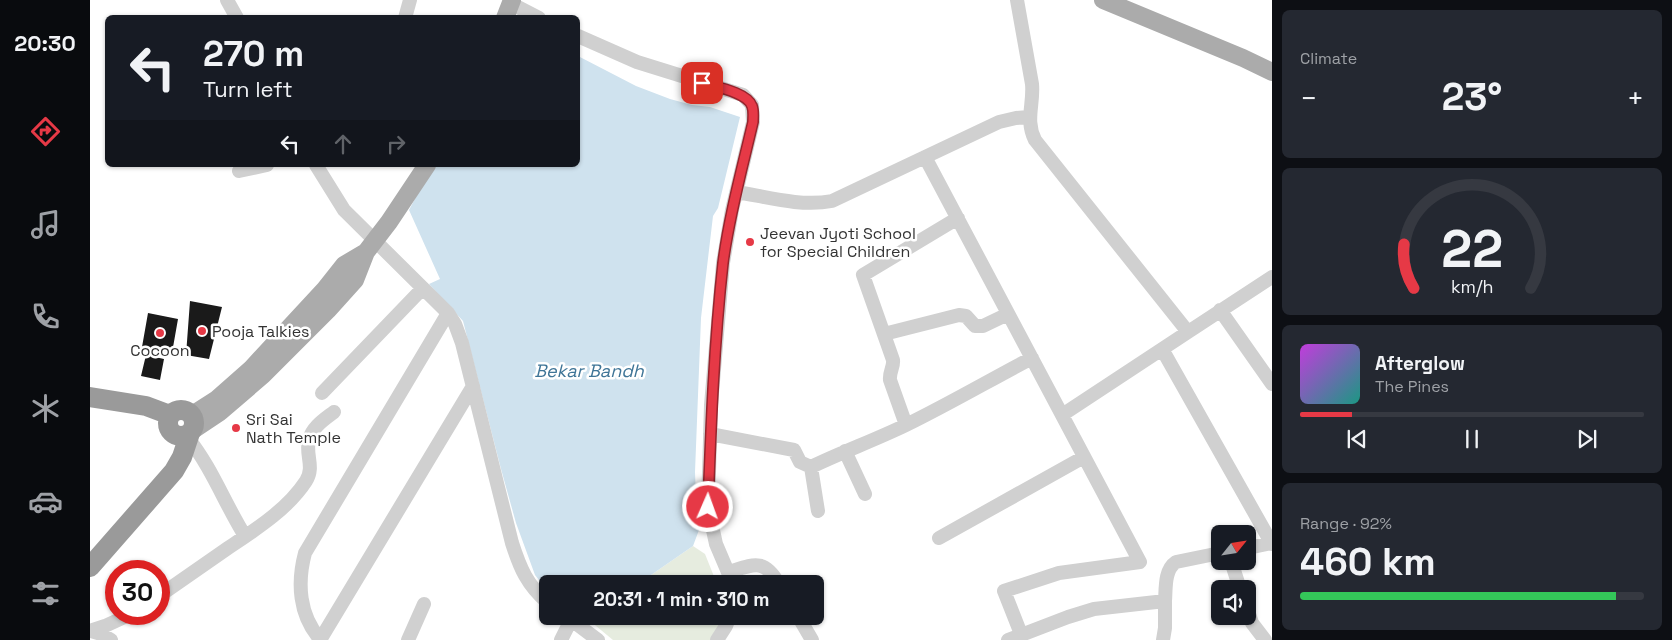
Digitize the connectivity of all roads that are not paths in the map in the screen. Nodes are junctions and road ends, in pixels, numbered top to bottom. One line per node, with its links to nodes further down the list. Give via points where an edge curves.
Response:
1 (227, 0): 6 (street)
2 (410, 0): 7 (street)
3 (1017, 0): 11 (street, via 1032,84)
4 (1103, 0): 10 (main road)
5 (509, 7): 8 (street)
6 (234, 15)
7 (406, 15)
8 (531, 15)
9 (580, 37): 17 (street, via 637,62 748,99 753,122)
10 (1272, 72)
11 (1029, 117): 12 (street, via 999,122); 25 (street, via 1034,140)
12 (925, 157): 17 (street, via 822,203); 18 (street)
13 (256, 167): 16 (street)
14 (317, 167): 19 (street)
15 (426, 167): 19 (main road)
16 (240, 170)
17 (737, 192): 38 (street, via 723,263)
18 (958, 218): 24 (street); 26 (street, via 863,274)
19 (370, 246): 21 (street); 37 (main road, via 344,265 251,369)
20 (1272, 277): 22 (street)
21 (423, 288): 23 (street); 31 (street)
22 (1220, 310): 25 (street); 29 (street)
23 (448, 313): 30 (street, via 458,331); 66 (street, via 305,553 301,575 302,602)
24 (1008, 314): 26 (street, via 983,326 975,326 966,316 959,315); 28 (street)
25 (1188, 332): 27 (street)
26 (884, 334): 36 (street, via 894,364 891,384)
27 (1162, 349): 35 (street); 46 (street)
28 (1032, 358): 35 (street); 36 (street)
29 (1272, 384)
30 (473, 386): 55 (street, via 517,558 530,585); 66 (street)
31 (322, 393)
32 (90, 397): 37 (highway, via 146,406)
33 (90, 407): 37 (highway, via 145,416)
34 (334, 412): 44 (street, via 320,423 308,440 310,472 306,481 275,515)
35 (1062, 415): 40 (street)
36 (906, 425): 39 (street)
37 (183, 427): 44 (street); 48 (highway, via 160,471); 50 (highway, via 182,457 174,470)
38 (710, 434): 41 (street, via 794,450 800,462); 51 (street, via 708,507 714,535)
39 (845, 451): 41 (street); 42 (street)
40 (1084, 457): 45 (street); 65 (street, via 1140,562 1059,573 1004,591)
41 (811, 467): 43 (street)
42 (865, 494)
43 (818, 511)
44 (245, 536): 54 (street)
45 (939, 538)
46 (1272, 543): 47 (street)
47 (1256, 546)
48 (90, 550)
49 (1211, 555): 56 (street, via 1176,562 1171,566)
50 (90, 566)
51 (730, 575)
52 (736, 575): 53 (street, via 754,564 763,565)
53 (773, 575)
54 (170, 588)
55 (539, 594)
56 (1164, 602): 65 (street, via 1094,609); 74 (street)
57 (424, 604): 68 (street)
58 (105, 625): 64 (street)
59 (566, 625): 69 (street)
60 (578, 625): 70 (street)
61 (725, 625): 71 (street)
62 (803, 625): 72 (street)
63 (1254, 625): 75 (street)
64 (90, 631): 67 (street)
65 (1021, 634): 73 (street)
66 (320, 639)
67 (111, 640)
68 (408, 640)
69 (561, 640)
70 (598, 640)
71 (717, 640)
72 (812, 640)
73 (1008, 640)
74 (1163, 640)
75 (1265, 640)

